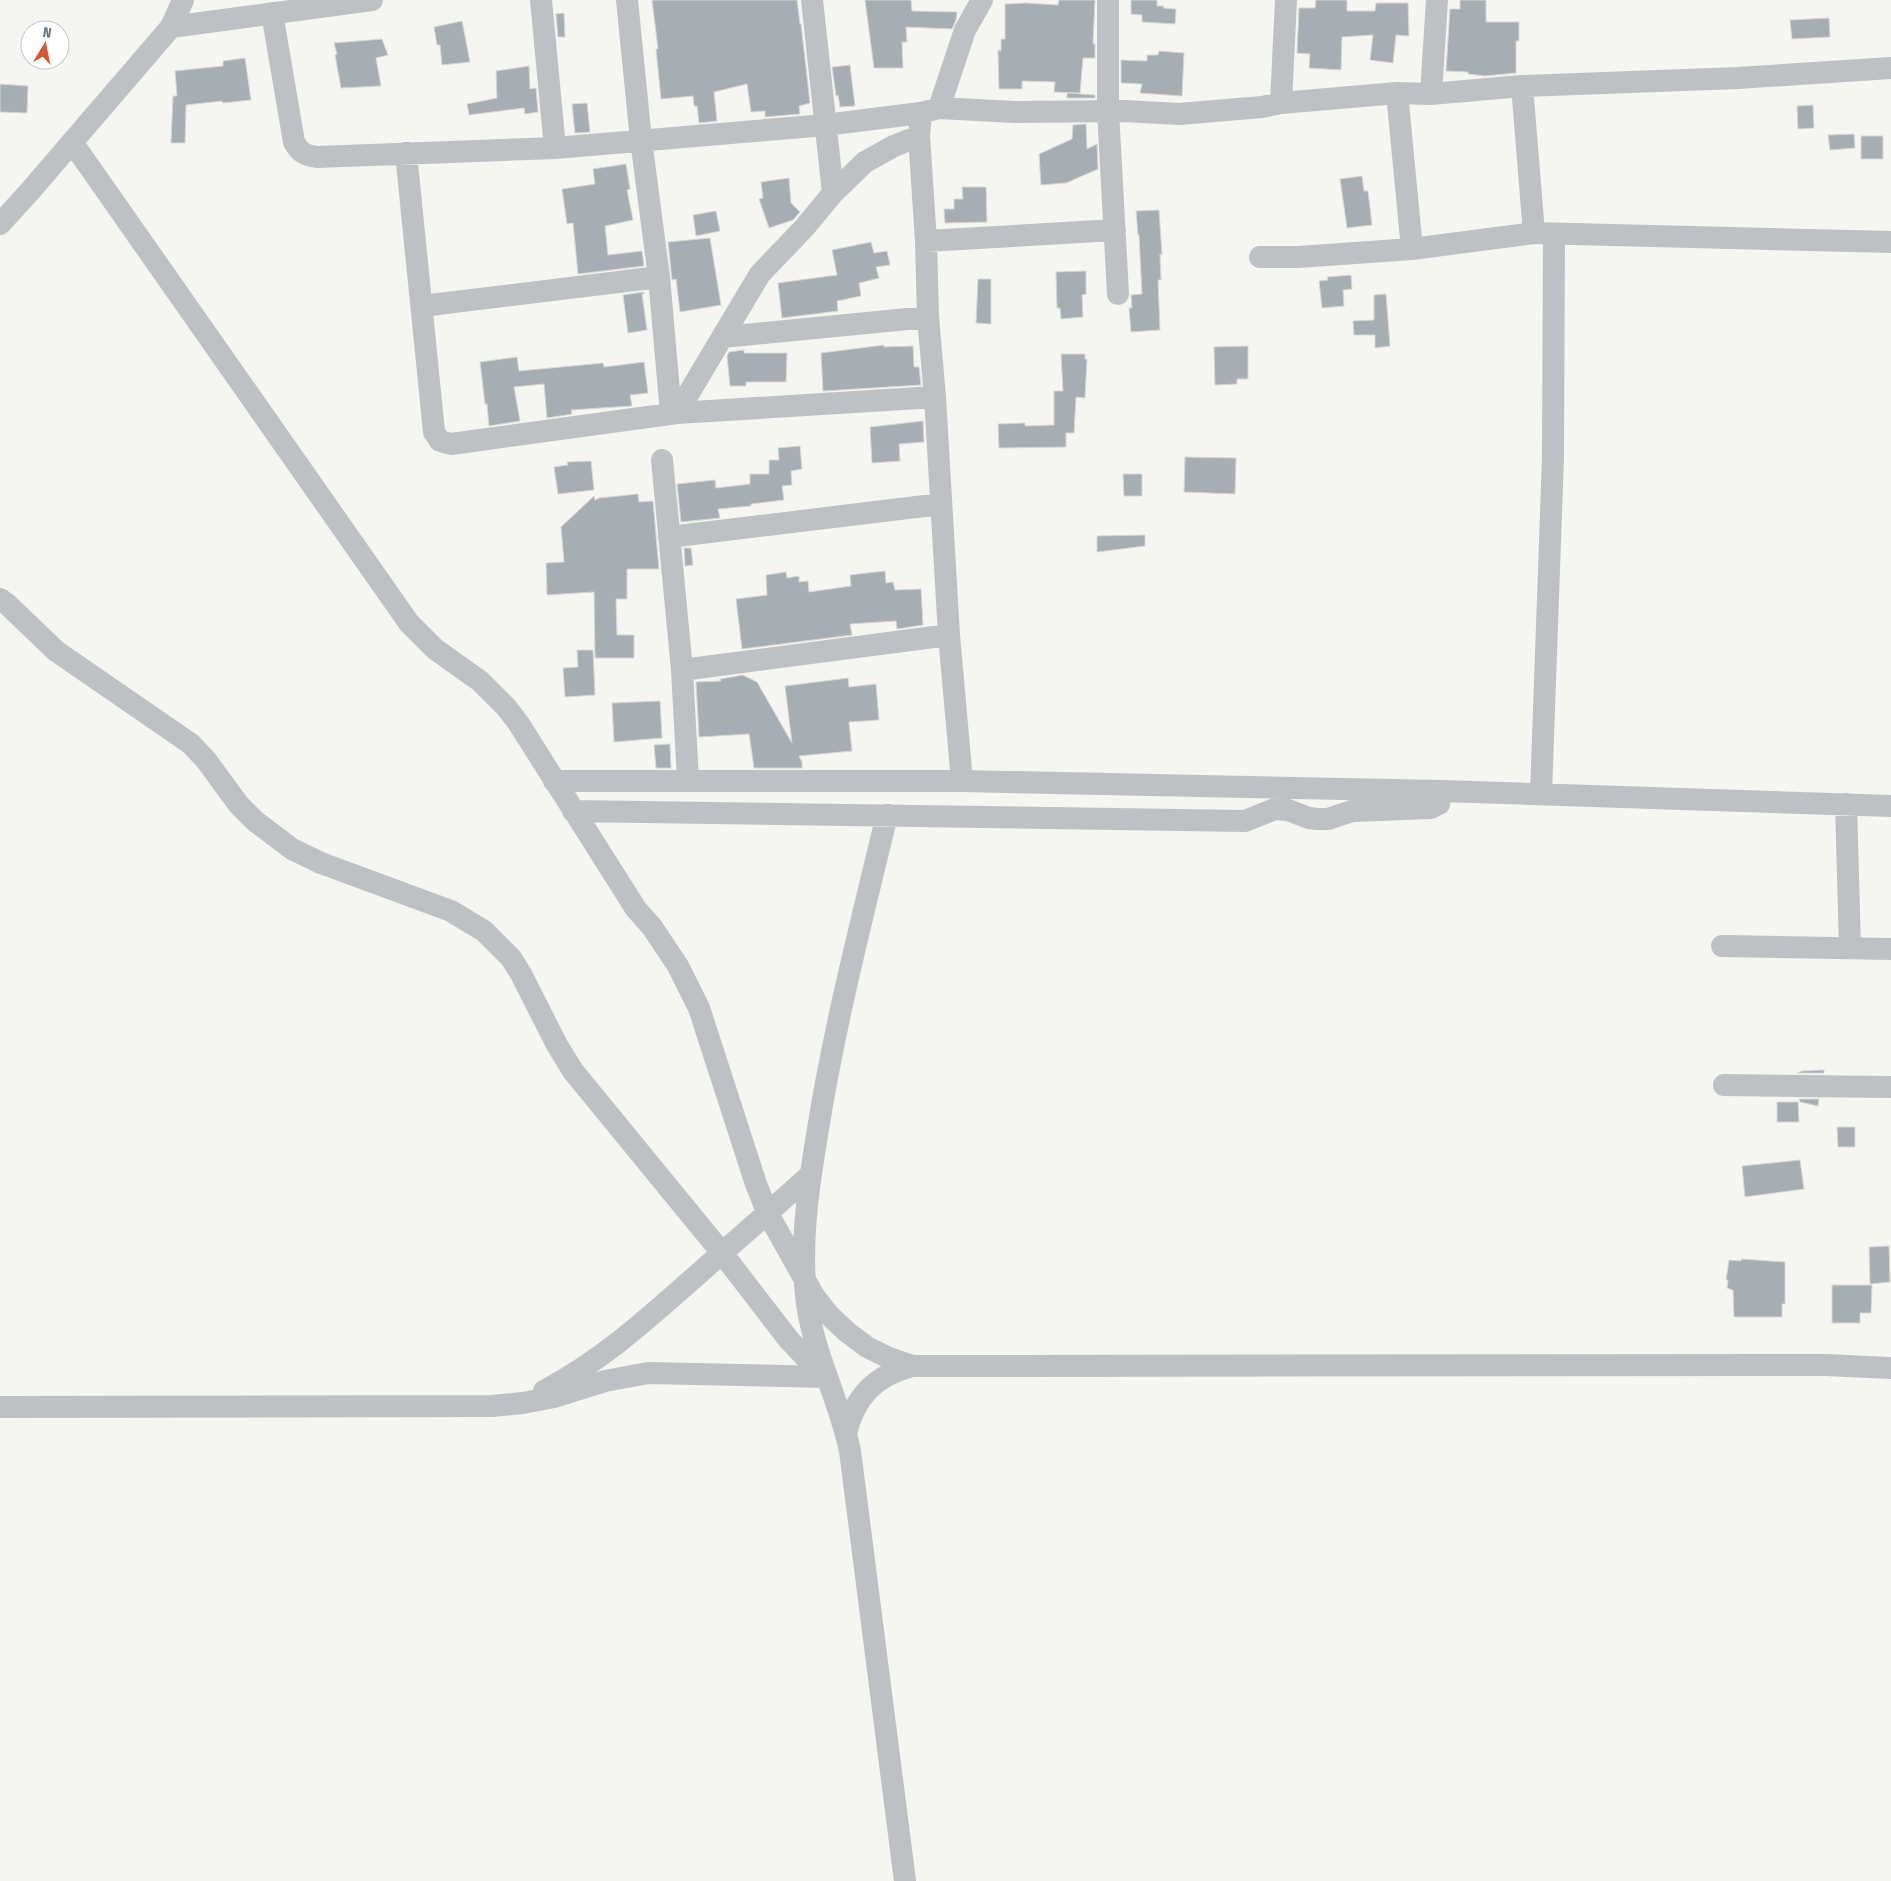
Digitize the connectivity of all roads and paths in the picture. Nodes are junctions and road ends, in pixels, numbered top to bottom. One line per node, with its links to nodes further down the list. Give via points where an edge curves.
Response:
1 (183, 0): 11 (street)
2 (372, 0): 10 (street)
3 (541, 0): 23 (street)
4 (626, 0): 21 (street)
5 (812, 0): 19 (street)
6 (982, 0): 17 (street, via 965,30)
7 (1108, 0): 18 (street)
8 (1286, 0): 16 (street)
9 (1437, 0): 15 (street)
10 (272, 13): 11 (street); 24 (street, via 294,142 299,152 317,157)
11 (172, 27): 22 (street)
12 (1891, 68): 13 (street, via 1738,78)
13 (1522, 86): 15 (street); 28 (street)
14 (1397, 93): 15 (street); 16 (street); 31 (street)
15 (1431, 94)
16 (1281, 103): 18 (street, via 1179,114)
17 (930, 110): 18 (street); 19 (street); 20 (street)
18 (1108, 111): 27 (street)
19 (825, 125): 21 (street); 25 (street)
20 (919, 136): 25 (street, via 865,162); 29 (street)
21 (641, 140): 23 (street); 33 (street)
22 (72, 142): 26 (street); 47 (street, via 408,623 506,706)
23 (554, 148): 24 (street)
24 (406, 154): 35 (street)
25 (833, 193): 37 (street, via 760,274)
26 (0, 224)
27 (1115, 230): 29 (street); 34 (street)
28 (1544, 233): 30 (street); 31 (street); 50 (street, via 1553,448)
29 (926, 241): 36 (street)
30 (1891, 242)
31 (1412, 249): 32 (street)
32 (1260, 257)
33 (659, 277): 35 (street); 39 (street)
34 (1118, 294)
35 (422, 306): 39 (street, via 434,432 440,442 451,444)
36 (928, 317): 37 (street); 38 (street)
37 (723, 337): 39 (street)
38 (934, 397): 39 (street); 41 (street)
39 (674, 414)
40 (662, 460): 42 (street)
41 (941, 504): 42 (street); 44 (street)
42 (669, 537): 45 (street)
43 (0, 599): 62 (street, via 56,651 191,744 239,805 273,836 321,863 451,911 498,944 521,974 573,1071)
44 (949, 635): 45 (street); 48 (street)
45 (682, 670): 46 (street)
46 (688, 780): 47 (street); 48 (street)
47 (554, 781): 53 (street)
48 (962, 781): 49 (street)
49 (1442, 791): 50 (street); 54 (street, via 1439,804 1431,808 1352,810 1317,820 1282,808 1245,821)
50 (1541, 794): 51 (street)
51 (1846, 804): 52 (street); 56 (street)
52 (1891, 806)
53 (573, 811): 54 (street); 61 (street, via 636,910 666,946 690,987)
54 (887, 815): 60 (street, via 838,1020)
55 (1722, 946): 56 (street)
56 (1850, 948): 57 (street)
57 (1891, 949)
58 (1724, 1085): 59 (street)
59 (1891, 1087)
60 (810, 1175): 61 (street); 63 (street)
61 (768, 1214): 62 (street); 63 (street)
62 (722, 1253): 66 (street, via 789,1340); 67 (street, via 604,1355)
63 (804, 1278): 64 (street, via 829,1316 847,1332 874,1350); 66 (street, via 810,1322)
64 (912, 1366): 65 (street, via 1826,1365); 69 (street, via 888,1374 868,1389 853,1410)
65 (1891, 1368)
66 (825, 1374): 67 (street, via 627,1376); 69 (street)
67 (524, 1403): 68 (street, via 492,1406)
68 (0, 1407)
69 (846, 1434): 70 (street)
70 (905, 1881)

